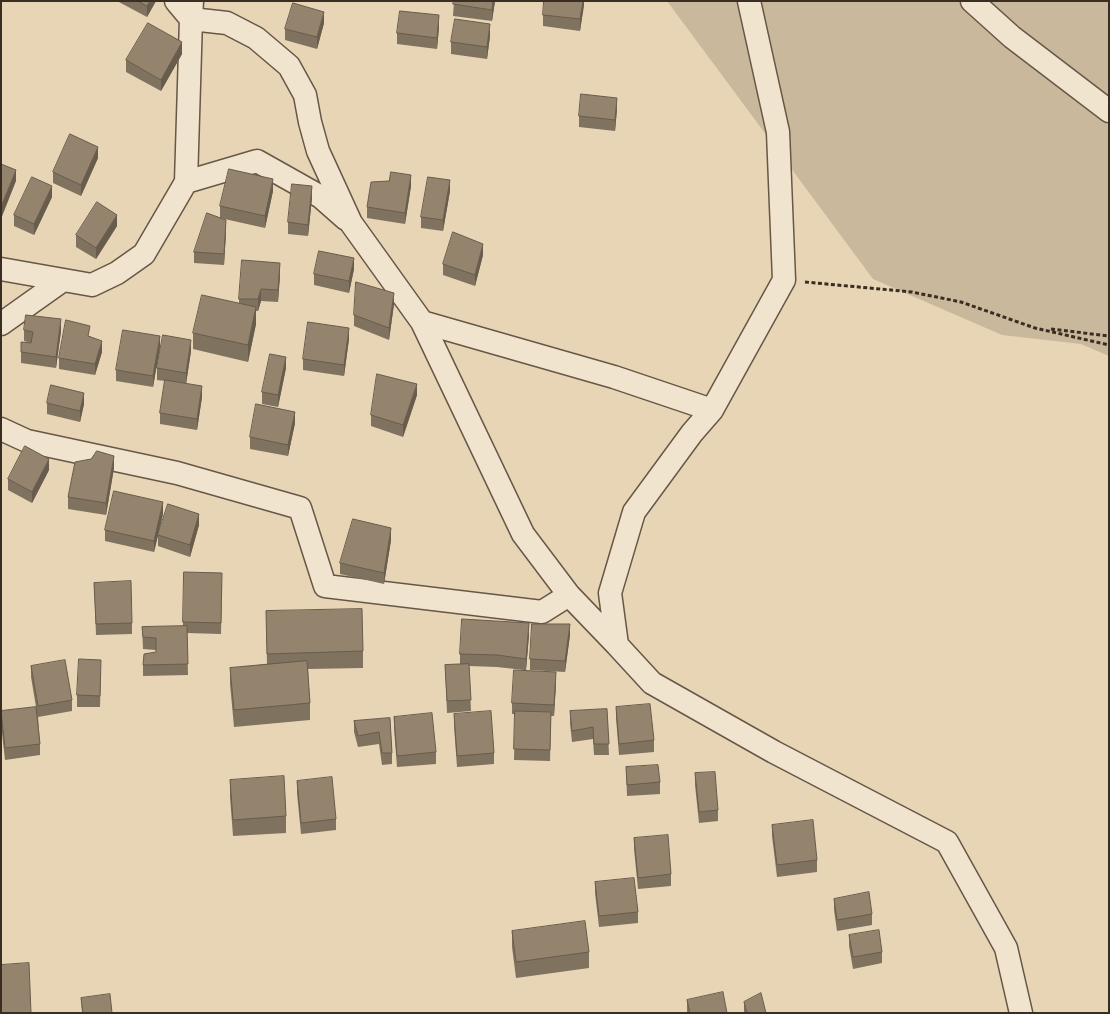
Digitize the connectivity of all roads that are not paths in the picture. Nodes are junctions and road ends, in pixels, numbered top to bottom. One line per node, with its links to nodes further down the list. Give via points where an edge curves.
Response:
1 (176, 1): 4 (street)
2 (748, 1): 12 (street, via 778,132 784,280)
3 (972, 1): 5 (street, via 1012,37)
4 (191, 10): 6 (street); 7 (street, via 256,38 289,66 305,95 318,151)
5 (1109, 111)
6 (186, 182): 7 (street, via 257,161 322,197); 9 (street, via 144,254 92,285)
7 (351, 223): 10 (street)
8 (1, 269): 9 (street)
9 (64, 280): 11 (street)
10 (422, 322): 12 (street, via 614,377); 14 (street, via 523,534)
11 (1, 324)
12 (712, 410): 15 (street, via 634,512 610,593)
13 (1, 429): 14 (street, via 27,441 177,472 300,508 325,586 542,612)
14 (569, 595): 15 (street)
15 (617, 645): 16 (street, via 652,682 774,752 947,842 1006,948)
16 (1021, 1013)

